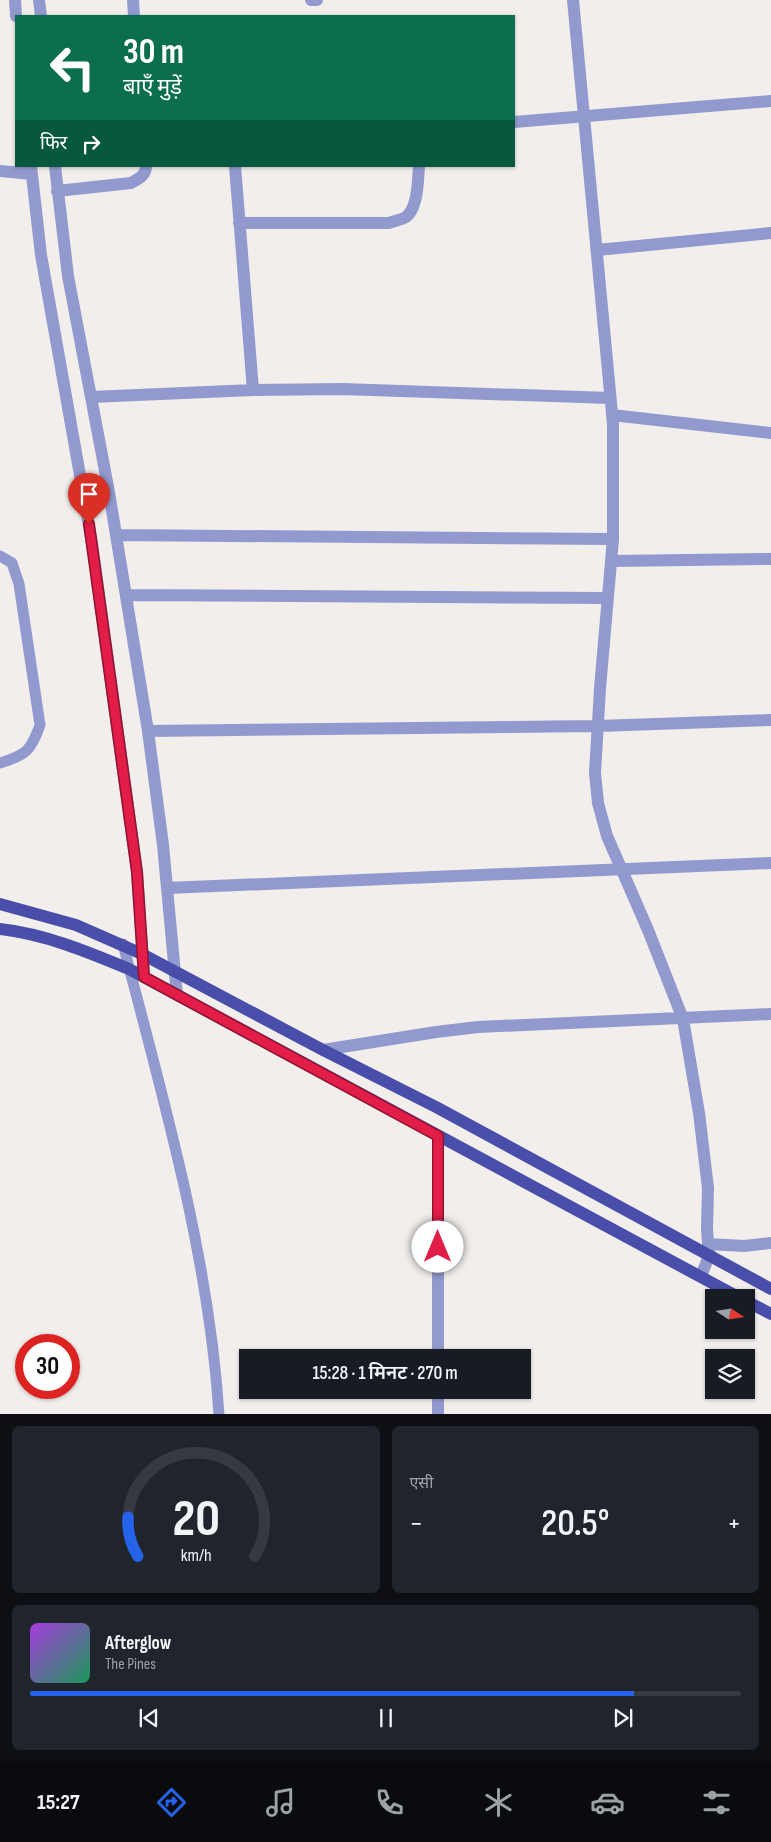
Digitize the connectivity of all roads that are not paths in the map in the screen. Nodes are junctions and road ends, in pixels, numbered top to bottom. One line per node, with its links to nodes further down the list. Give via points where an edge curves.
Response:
1 (15, 0): 7 (street)
2 (39, 0): 8 (street)
3 (133, 0): 9 (street)
4 (311, 0): 5 (street)
5 (317, 0)
6 (573, 0): 11 (street)
7 (16, 15)
8 (40, 15)
9 (134, 15)
10 (771, 101): 11 (street)
11 (584, 115): 12 (street); 22 (street)
12 (515, 122)
13 (55, 167): 19 (street)
14 (146, 167): 19 (street, via 140,178 131,183)
15 (235, 167): 20 (street)
16 (420, 167): 20 (street, via 417,195 411,210 406,217 389,223)
17 (31, 170): 18 (street); 45 (street, via 41,255 92,543 137,872)
18 (0, 171)
19 (57, 191): 24 (street, via 68,276)
20 (239, 223): 23 (street)
21 (771, 233): 22 (street)
22 (597, 250): 25 (street)
23 (254, 390): 24 (street); 25 (street, via 342,389)
24 (91, 396): 28 (street)
25 (610, 398): 26 (street)
26 (612, 416): 27 (street); 29 (street)
27 (771, 433)
28 (116, 535): 29 (street); 33 (street)
29 (613, 539): 32 (street)
30 (0, 556): 38 (lane, via 12,563 19,584 40,725 33,744 19,757)
31 (771, 559): 32 (street)
32 (611, 561): 34 (street)
33 (126, 595): 34 (street); 37 (street)
34 (607, 598): 36 (street)
35 (771, 720): 36 (street)
36 (598, 726): 37 (street); 40 (street, via 595,773 598,803 607,836)
37 (148, 731): 41 (street)
38 (0, 763)
39 (771, 862): 40 (street)
40 (621, 868): 41 (street); 51 (street)
41 (167, 888): 47 (street)
42 (0, 904): 44 (main road, via 76,925)
43 (0, 929): 46 (main road, via 58,942)
44 (122, 944): 45 (main road); 46 (lane)
45 (142, 954): 47 (main road); 48 (street)
46 (129, 969): 48 (main road); 63 (lane, via 184,1184 203,1284)
47 (176, 973): 49 (street); 52 (main road)
48 (144, 977): 49 (main road)
49 (177, 995): 53 (main road)
50 (771, 1014): 51 (street)
51 (683, 1019): 52 (street, via 478,1027); 55 (street, via 708,1188)
52 (323, 1050): 55 (main road)
53 (438, 1136): 56 (main road); 61 (street)
54 (771, 1243): 55 (street)
55 (708, 1250): 56 (street); 58 (main road)
56 (701, 1276): 57 (main road)
57 (724, 1289)
58 (771, 1289)
59 (755, 1306): 60 (main road)
60 (771, 1314)
61 (438, 1349)
62 (438, 1399): 64 (street)
63 (219, 1414)
64 (438, 1414)

